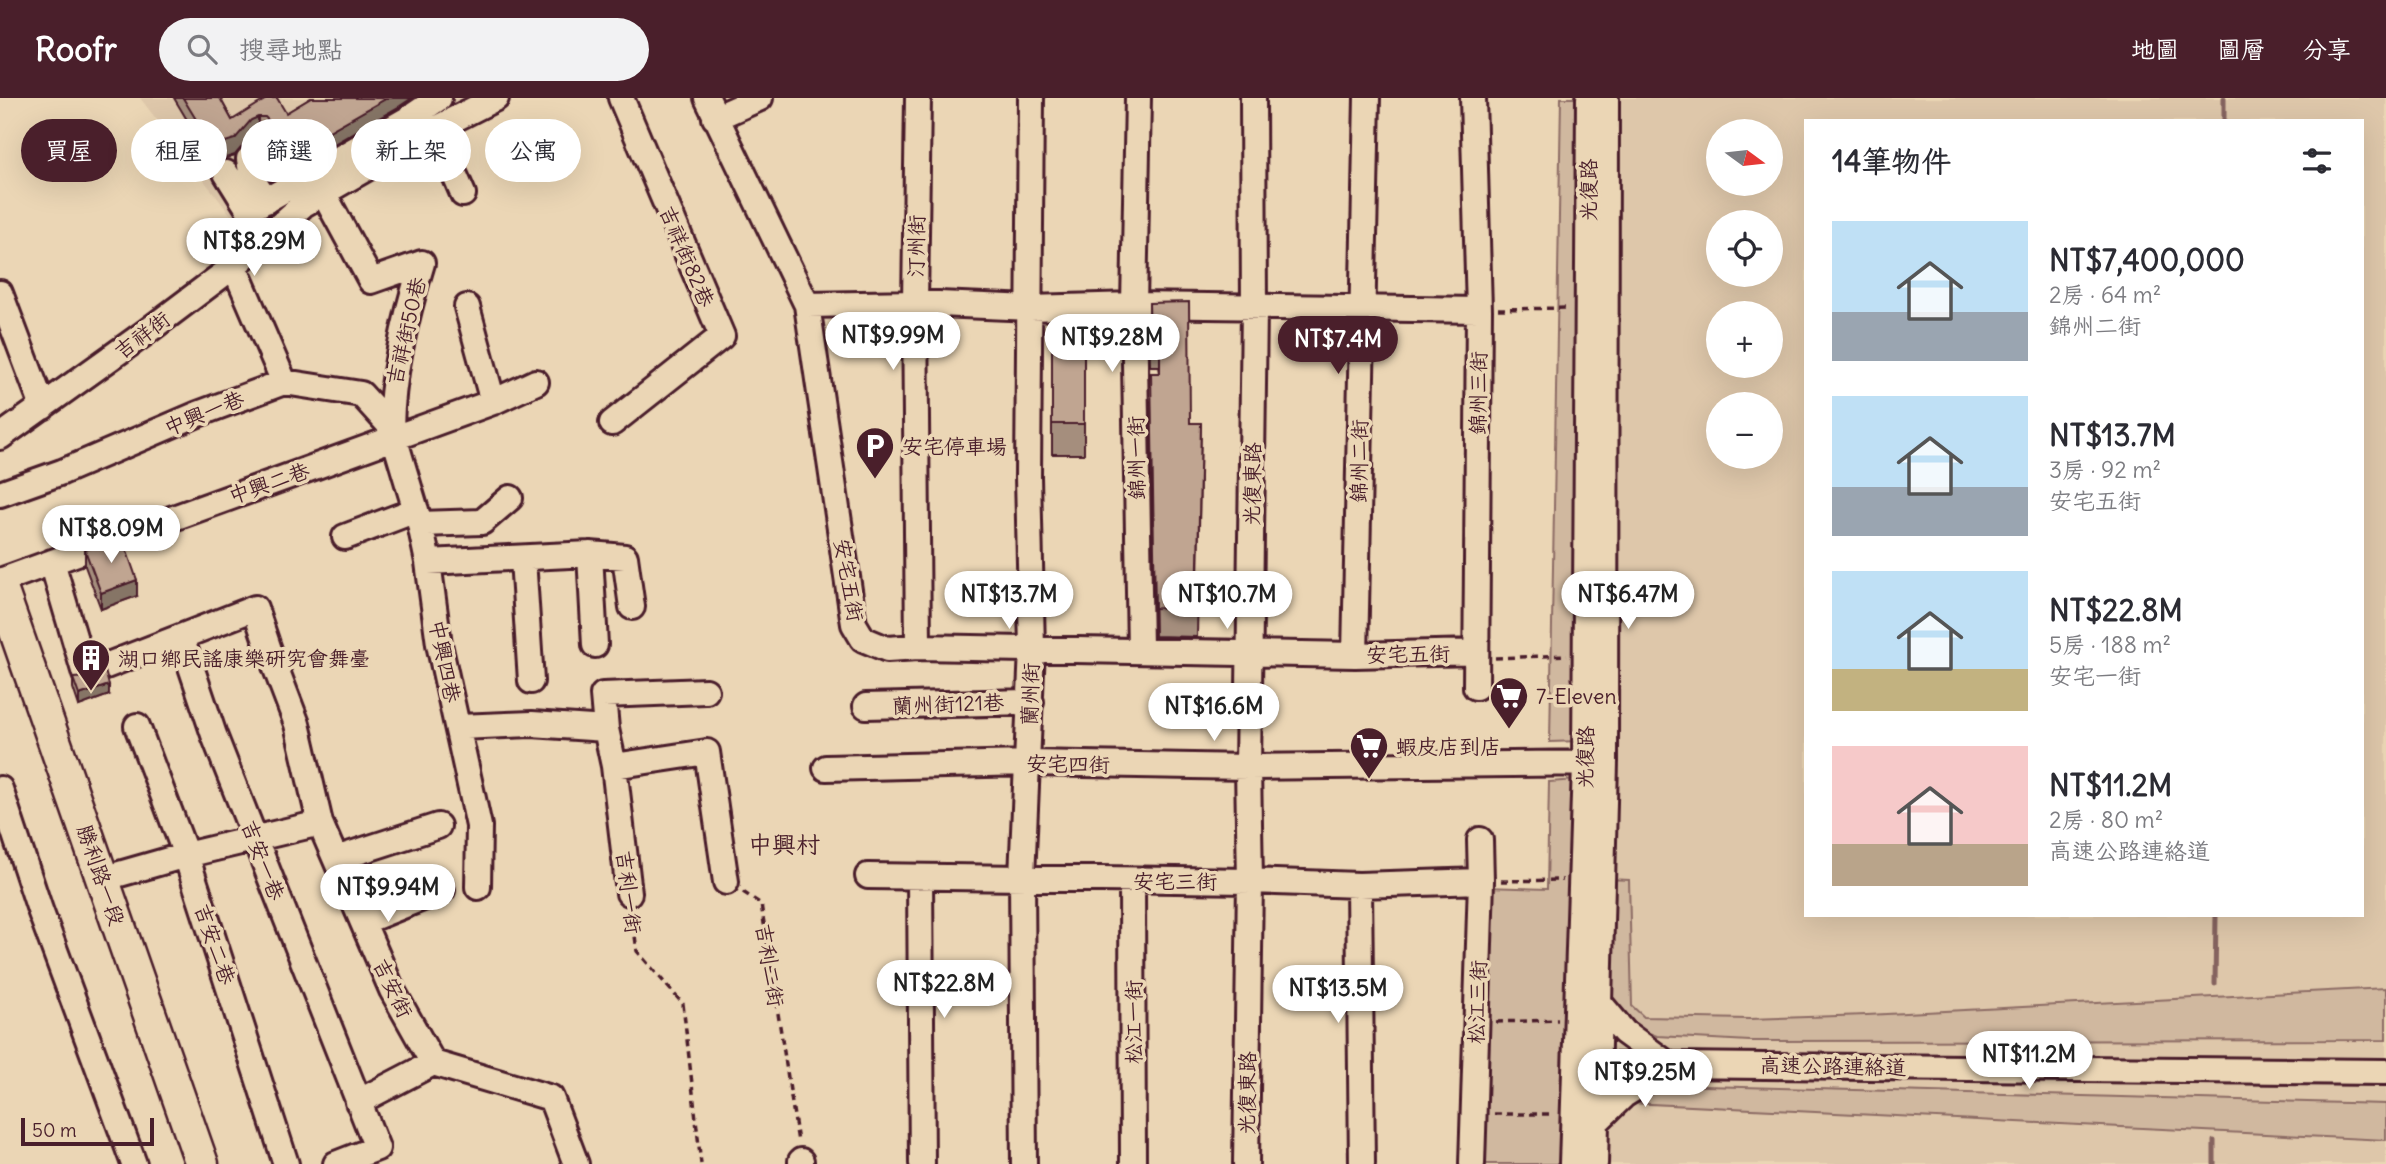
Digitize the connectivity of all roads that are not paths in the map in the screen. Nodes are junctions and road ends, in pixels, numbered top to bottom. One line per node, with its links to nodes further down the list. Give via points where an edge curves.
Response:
1 (439, 98): 14 (street)
2 (496, 98): 15 (street, 吉祥街)
3 (621, 98): 38 (street, 吉祥街82巷, via 722,336)
4 (760, 98): 13 (street)
5 (918, 98): 26 (street, 汀州街)
6 (1031, 98): 30 (street, 蘭州街)
7 (1138, 98): 28 (street, 錦州一街)
8 (1253, 98): 31 (street, 光復東路)
9 (1367, 98): 32 (street, 錦州二街)
10 (1473, 98): 33 (street, 錦州三街)
11 (1589, 98): 68 (street, 光復路)
12 (1606, 98): 68 (street, 光復路)
13 (711, 108): 27 (street, 安宅五街)
14 (426, 119)
15 (445, 119)
16 (351, 161): 23 (street)
17 (227, 175): 23 (street, via 250,210)
18 (351, 176): 21 (street, 吉祥街)
19 (254, 182): 23 (street)
20 (455, 182): 22 (street)
21 (324, 194): 24 (street, 吉祥街, via 304,204); 39 (street, 吉祥街50巷, via 372,281 422,262 392,394)
22 (463, 194)
23 (267, 201)
24 (234, 266): 34 (street); 37 (street, 吉祥街)
25 (0, 293): 37 (street)
26 (915, 303): 27 (street); 30 (street); 53 (street, 汀州街)
27 (807, 305): 53 (street, 安宅五街, via 854,624 863,639 887,649)
28 (1134, 305): 30 (street); 31 (street); 55 (street, 錦州一街)
29 (467, 307): 36 (street)
30 (1030, 307): 54 (street, 蘭州街)
31 (1254, 307): 32 (street); 56 (street, 光復東路)
32 (1362, 309): 33 (street); 57 (street, 錦州二街)
33 (1479, 310): 58 (street, 錦州三街)
34 (284, 382): 39 (street, 中興一巷, via 361,394); 41 (street, 中興一巷)
35 (536, 382): 36 (street, 中興二巷)
36 (493, 402): 39 (street, 中興二巷)
37 (43, 407): 40 (street, 吉祥街)
38 (612, 423)
39 (392, 433): 43 (street, 中興四巷); 47 (street, 中興二巷)
40 (0, 437)
41 (0, 494)
42 (510, 498): 43 (street, via 482,522)
43 (418, 517): 44 (street); 48 (street, 中興四巷)
44 (345, 537)
45 (590, 554): 46 (street); 50 (street, via 625,557); 52 (street)
46 (523, 559): 48 (street); 59 (street)
47 (52, 562): 49 (street, 中興二巷); 51 (street, via 85,674)
48 (428, 562): 65 (street, 中興四巷, via 439,644)
49 (0, 583): 82 (main road, 勝利路一段)
50 (632, 607)
51 (181, 636): 73 (street, 吉安街, via 255,608 297,724); 75 (street, 吉安一巷)
52 (595, 645)
53 (918, 647): 54 (street, 安宅五街)
54 (1032, 649): 55 (street, 安宅五街); 62 (street, 蘭州街)
55 (1140, 649): 56 (street, 安宅五街)
56 (1250, 653): 57 (street, 安宅五街); 70 (street, 光復東路)
57 (1355, 655): 58 (street, 安宅五街)
58 (1475, 655): 60 (street, 錦州三街)
59 (531, 681)
60 (1476, 687)
61 (706, 691): 66 (street, 吉利一街, via 603,695)
62 (1031, 702): 63 (street, 蘭州街121巷); 67 (street, 蘭州街)
63 (866, 706)
64 (137, 726): 77 (street, 吉安二巷)
65 (458, 727): 66 (street, via 532,724); 88 (street, 中興四巷, via 479,826)
66 (606, 729): 69 (street, 吉利一街)
67 (1028, 764): 70 (street, 安宅四街); 71 (street, 安宅四街); 81 (street, 蘭州街)
68 (1595, 764): 70 (street, 安宅四街); 92 (street, 光復路); 95 (street, 光復路)
69 (614, 765): 86 (street, via 707,752); 90 (street, 吉利一街)
70 (1248, 766): 84 (street, 光復東路)
71 (825, 768)
72 (0, 789): 99 (street)
73 (320, 823): 75 (street); 78 (street, 吉安街)
74 (438, 826): 78 (street)
75 (255, 838): 77 (street); 97 (street, 吉安一巷)
76 (1480, 840): 85 (street, 松江三街)
77 (186, 855): 82 (street); 101 (street, 吉安二巷)
78 (336, 859): 91 (street, 吉安街)
79 (868, 876): 80 (street, 安宅三街)
80 (920, 877): 81 (street, 安宅三街); 104 (street)
81 (1022, 877): 83 (street, 安宅三街); 105 (street, 蘭州街)
82 (102, 879): 100 (main road, 勝利路一段)
83 (1132, 881): 84 (street, 安宅三街); 106 (street, 松江一街)
84 (1250, 881): 87 (street, 安宅三街); 107 (street, 光復東路)
85 (1481, 881): 87 (street, 安宅三街); 109 (street, 松江三街)
86 (726, 882)
87 (1359, 885): 108 (street)
88 (478, 887)
89 (442, 890): 91 (street)
90 (629, 893)
91 (363, 922): 93 (street, 吉安街, via 392,990)
92 (1598, 1001): 94 (street, via 1624,1031); 95 (street, 光復路)
93 (433, 1063): 97 (street); 103 (street, via 551,1098)
94 (1671, 1065): 95 (street, 高速公路連絡道); 96 (street, 高速公路連絡道); 98 (street, via 1624,1095)
95 (1586, 1066): 98 (street, 光復路); 110 (street, 光復路)
96 (2386, 1072)
97 (358, 1102): 102 (street, 吉安一巷, via 377,1149)
98 (1595, 1123): 111 (street, 光復路)
99 (134, 1164)
100 (202, 1164)
101 (286, 1164)
102 (336, 1164)
103 (576, 1164)
104 (922, 1164)
105 (1024, 1164)
106 (1133, 1164)
107 (1246, 1164)
108 (1362, 1164)
109 (1472, 1164)
110 (1572, 1164)
111 (1595, 1164)

